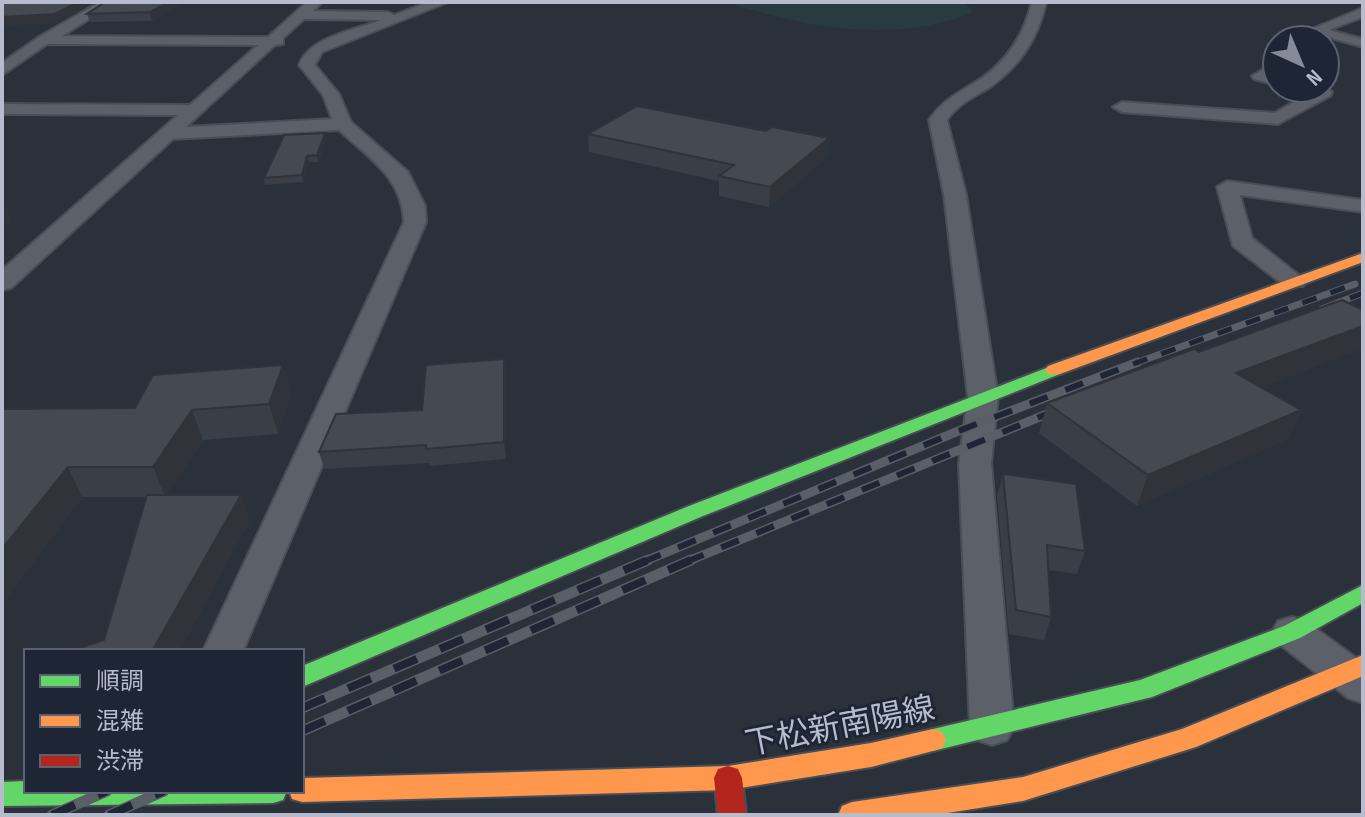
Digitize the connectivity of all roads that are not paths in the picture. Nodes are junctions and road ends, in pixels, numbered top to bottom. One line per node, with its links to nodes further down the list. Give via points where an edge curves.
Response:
1 (109, 2): 9 (street)
2 (315, 2): 6 (street)
3 (441, 2): 7 (street)
4 (1039, 2): 25 (street, via 1026,43 1014,58 992,79 944,109 938,120 955,195)
5 (1363, 12): 8 (street)
6 (301, 15): 7 (street); 11 (street)
7 (406, 17): 12 (street)
8 (1336, 24)
9 (44, 40): 11 (street); 14 (street)
10 (1341, 40): 13 (street)
11 (269, 41): 12 (street); 18 (street)
12 (338, 41): 19 (street, via 317,49 307,65 331,94)
13 (1363, 43)
14 (2, 70)
15 (1304, 104): 16 (street, via 1278,119)
16 (1122, 107)
17 (2, 109): 18 (street)
18 (194, 110): 20 (street)
19 (343, 124): 20 (street); 28 (street, via 401,176 415,222)
20 (167, 134): 24 (street)
21 (1363, 206): 23 (street, via 1227,187 1241,241)
22 (1363, 257): 23 (main road)
23 (1294, 281): 25 (main road)
24 (2, 283)
25 (983, 397): 30 (main road, via 614,543); 31 (street, via 975,463)
26 (1363, 593): 27 (main road, 下松新南陽線)
27 (1292, 632): 29 (street); 31 (main road, 下松新南陽線, via 1143,690)
28 (224, 649)
29 (1358, 675): 38 (main road, via 1187,739 1023,789)
30 (304, 676)
31 (992, 727): 32 (main road, 下松新南陽線, via 871,755)
32 (728, 778): 33 (main road, 下松新南陽線); 37 (main road)
33 (304, 790)
34 (246, 793): 36 (main road)
35 (2, 794): 36 (main road)
36 (150, 800)
37 (732, 815)
38 (852, 815)

